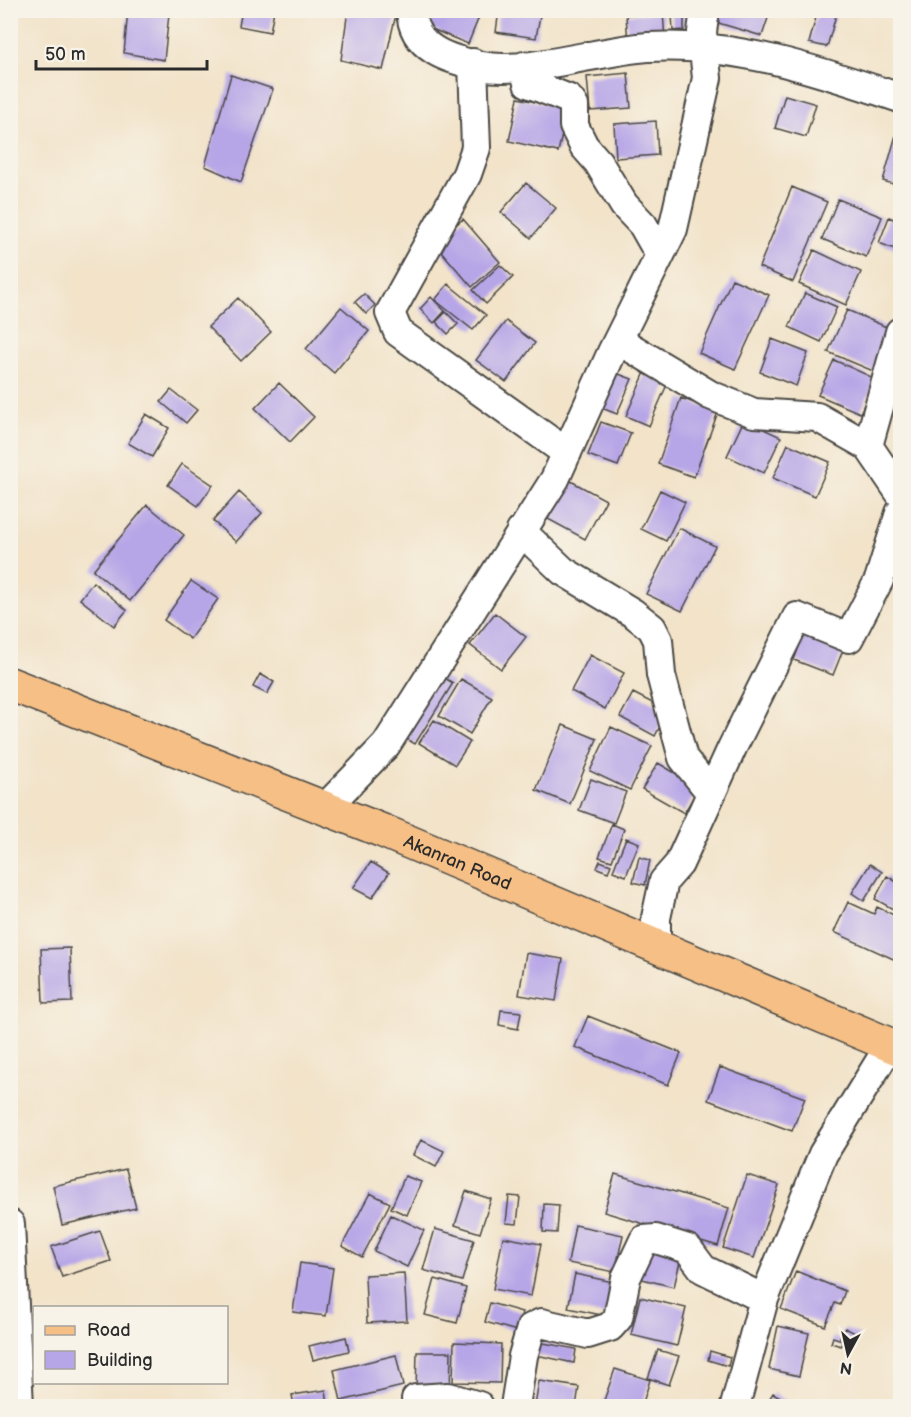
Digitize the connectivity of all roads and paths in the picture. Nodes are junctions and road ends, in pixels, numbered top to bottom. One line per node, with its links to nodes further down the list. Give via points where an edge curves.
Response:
1 (411, 10): 4 (street, via 415,33 438,55)
2 (705, 10): 3 (street, via 702,32)
3 (706, 50): 5 (street, via 649,47); 6 (street, via 760,57 827,73); 7 (street, via 707,78 673,229)
4 (473, 63): 5 (street); 11 (street, via 476,148 467,174 390,313 398,332)
5 (524, 66): 7 (street, via 529,83 569,99 574,106 574,126 584,146 624,205 643,225)
6 (900, 98)
7 (660, 255): 9 (street)
8 (900, 332): 10 (street)
9 (618, 340): 10 (street, via 721,399 754,413 817,417); 11 (street)
10 (868, 446): 12 (street)
11 (567, 453): 14 (street)
12 (900, 493)
13 (900, 513): 16 (street, via 879,580 849,638 797,617)
14 (521, 531): 16 (street, via 563,571 652,628 658,640 661,675 683,758); 17 (street, via 386,744)
15 (10, 684): 17 (main road, Akanran Road)
16 (711, 793): 18 (street, via 679,864 664,881 656,918)
17 (325, 808): 18 (main road, Akanran Road)
18 (656, 946): 19 (main road, Akanran Road)
19 (895, 1047): 21 (street, via 823,1154)
20 (10, 1224): 23 (street)
21 (764, 1299): 25 (street, via 703,1269 688,1249 656,1239 644,1240 626,1278 618,1318 610,1327 588,1334 541,1323 531,1328); 26 (street)
22 (416, 1399): 24 (street, via 448,1397)
23 (19, 1407)
24 (479, 1407)
25 (515, 1407)
26 (735, 1407)

